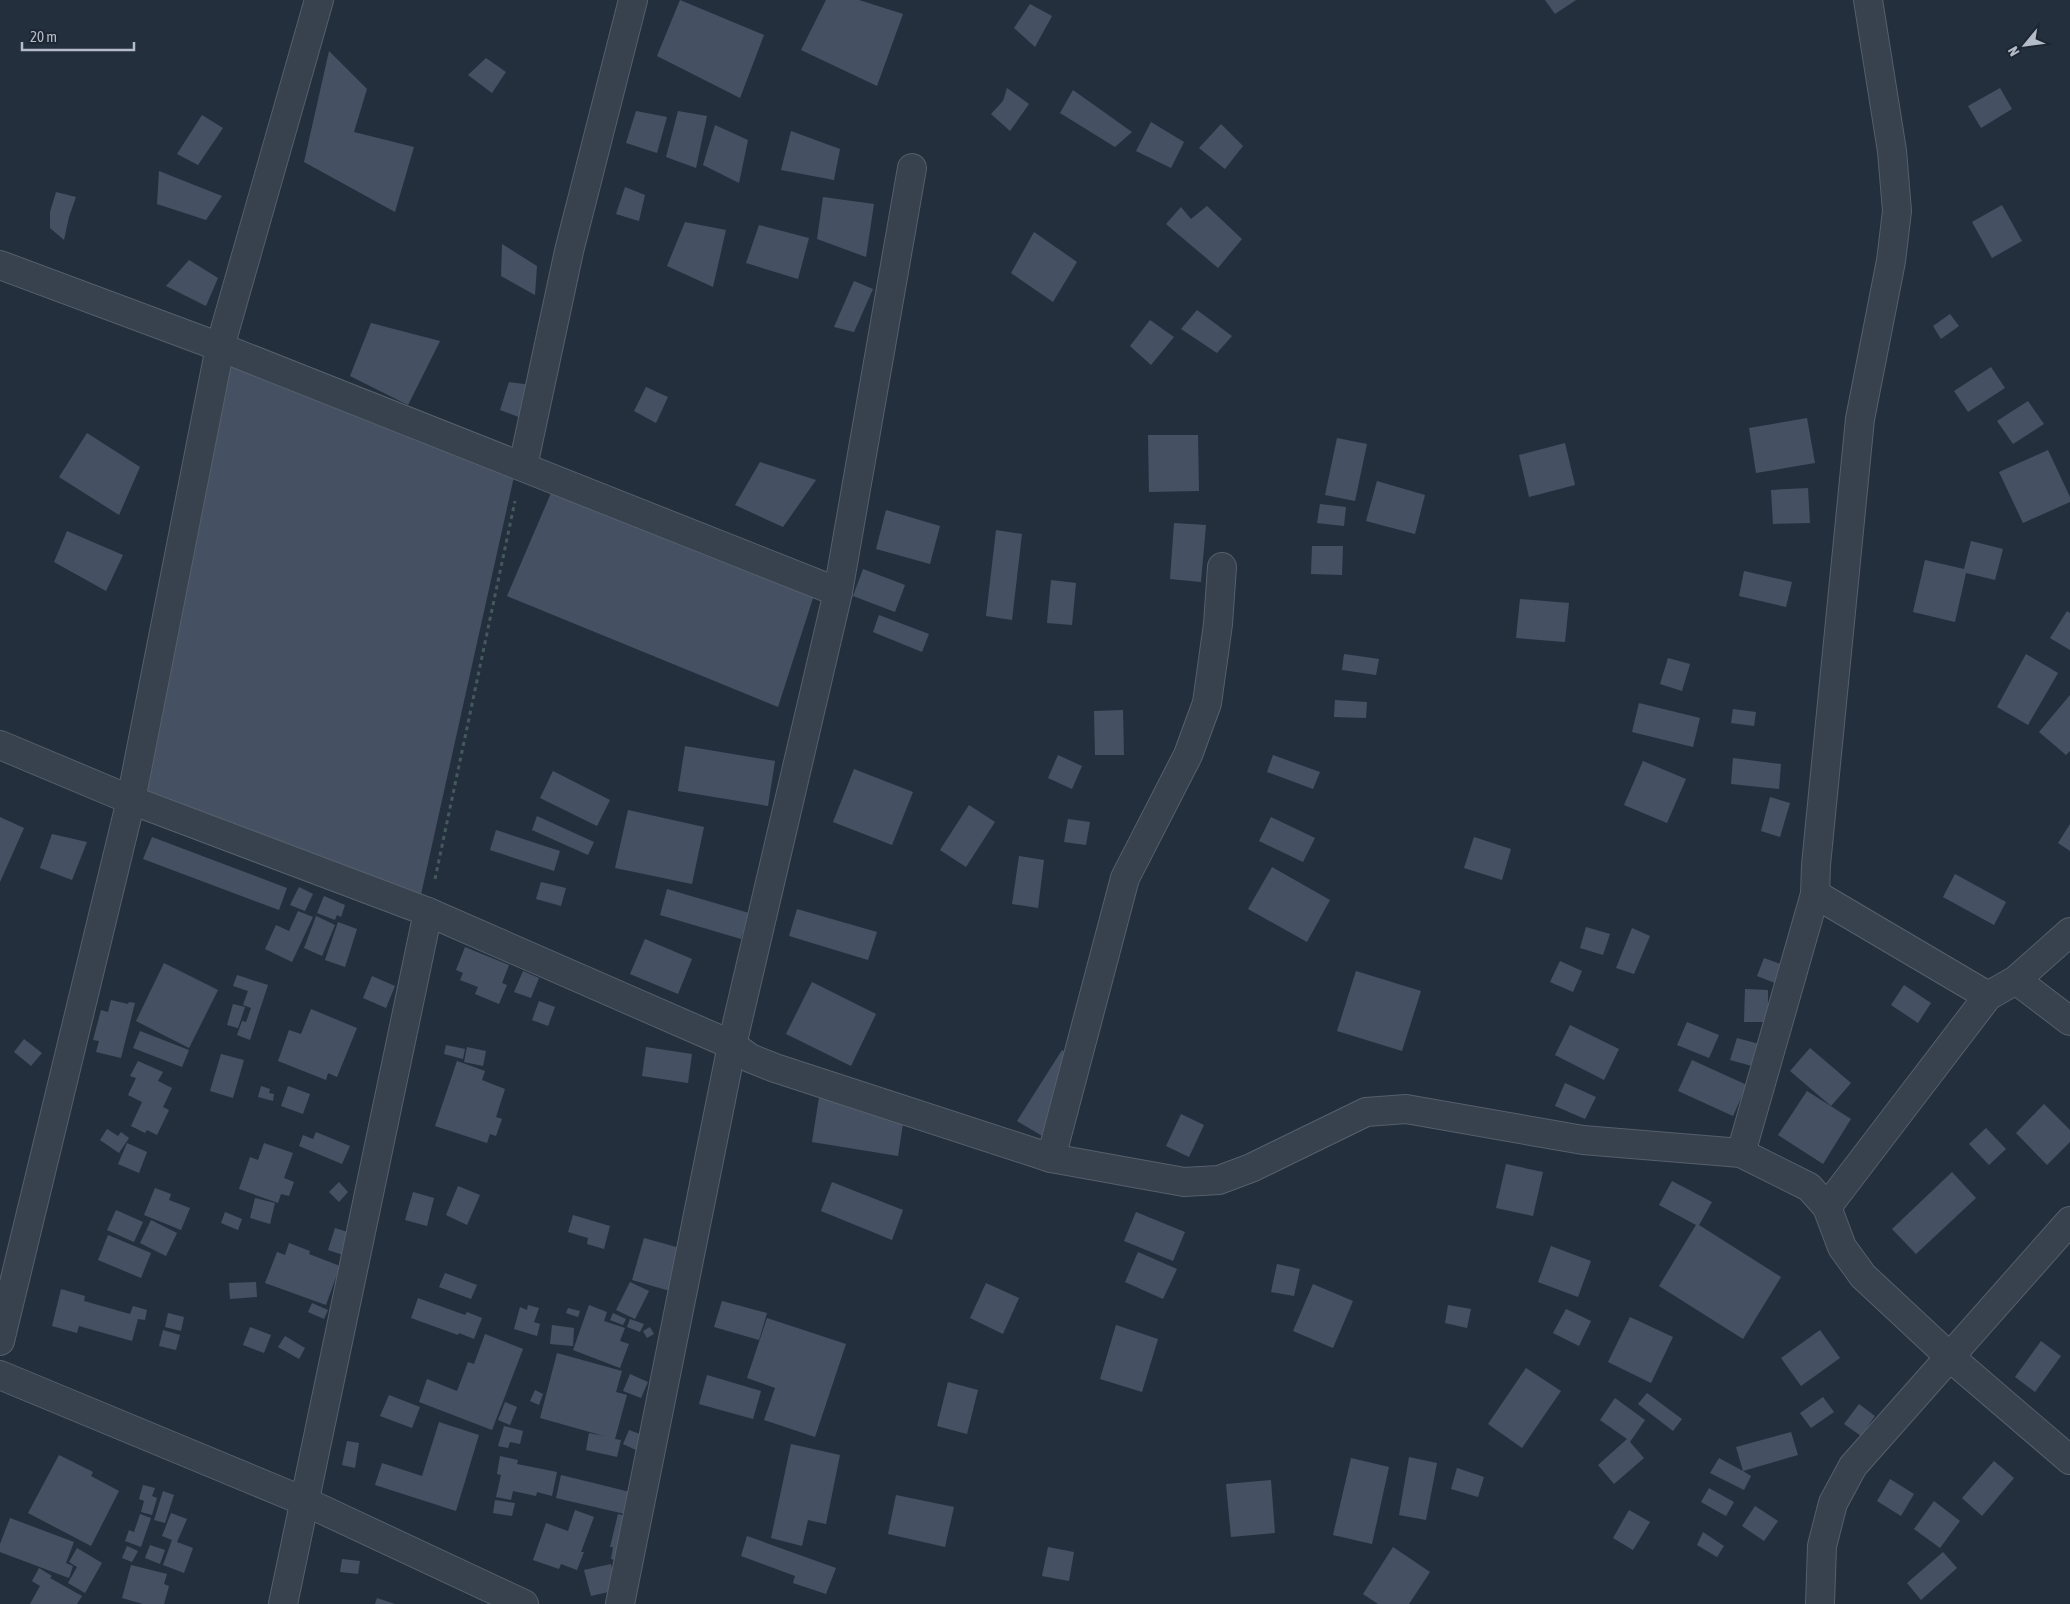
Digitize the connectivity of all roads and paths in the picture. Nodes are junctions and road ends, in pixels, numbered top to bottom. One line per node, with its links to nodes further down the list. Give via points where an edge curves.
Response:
1 (319, 0): 6 (street)
2 (633, 0): 7 (street, via 569,251)
3 (1868, 0): 12 (street, via 1892,151 1897,211 1891,261 1860,419)
4 (912, 168): 9 (street)
5 (0, 266): 6 (street)
6 (220, 347): 7 (street); 11 (street)
7 (523, 466): 9 (street); 13 (path)
8 (1222, 567): 20 (street, via 1207,703 1188,754 1124,878)
9 (838, 592): 18 (street)
10 (0, 745): 11 (street)
11 (131, 800): 13 (street); 23 (street)
12 (1815, 894): 16 (street); 19 (street)
13 (428, 912): 18 (street); 27 (street)
14 (2070, 932): 15 (street)
15 (2016, 980): 16 (street); 17 (street)
16 (1988, 996): 21 (street)
17 (2070, 1021)
18 (732, 1045): 20 (street, via 750,1058 775,1068); 30 (street)
19 (1742, 1152): 20 (street, via 1583,1140 1406,1109 1366,1112 1220,1180 1184,1182); 21 (street, via 1809,1187)
20 (1051, 1158)
21 (1828, 1207): 24 (street, via 1842,1247 1863,1276)
22 (2070, 1221): 24 (street)
23 (0, 1341)
24 (1950, 1358): 26 (street); 31 (street, via 1853,1466 1833,1503 1822,1546)
25 (0, 1375): 27 (street)
26 (2070, 1460)
27 (306, 1502): 28 (street); 29 (street)
28 (283, 1604)
29 (524, 1604)
30 (620, 1604)
31 (1820, 1604)

